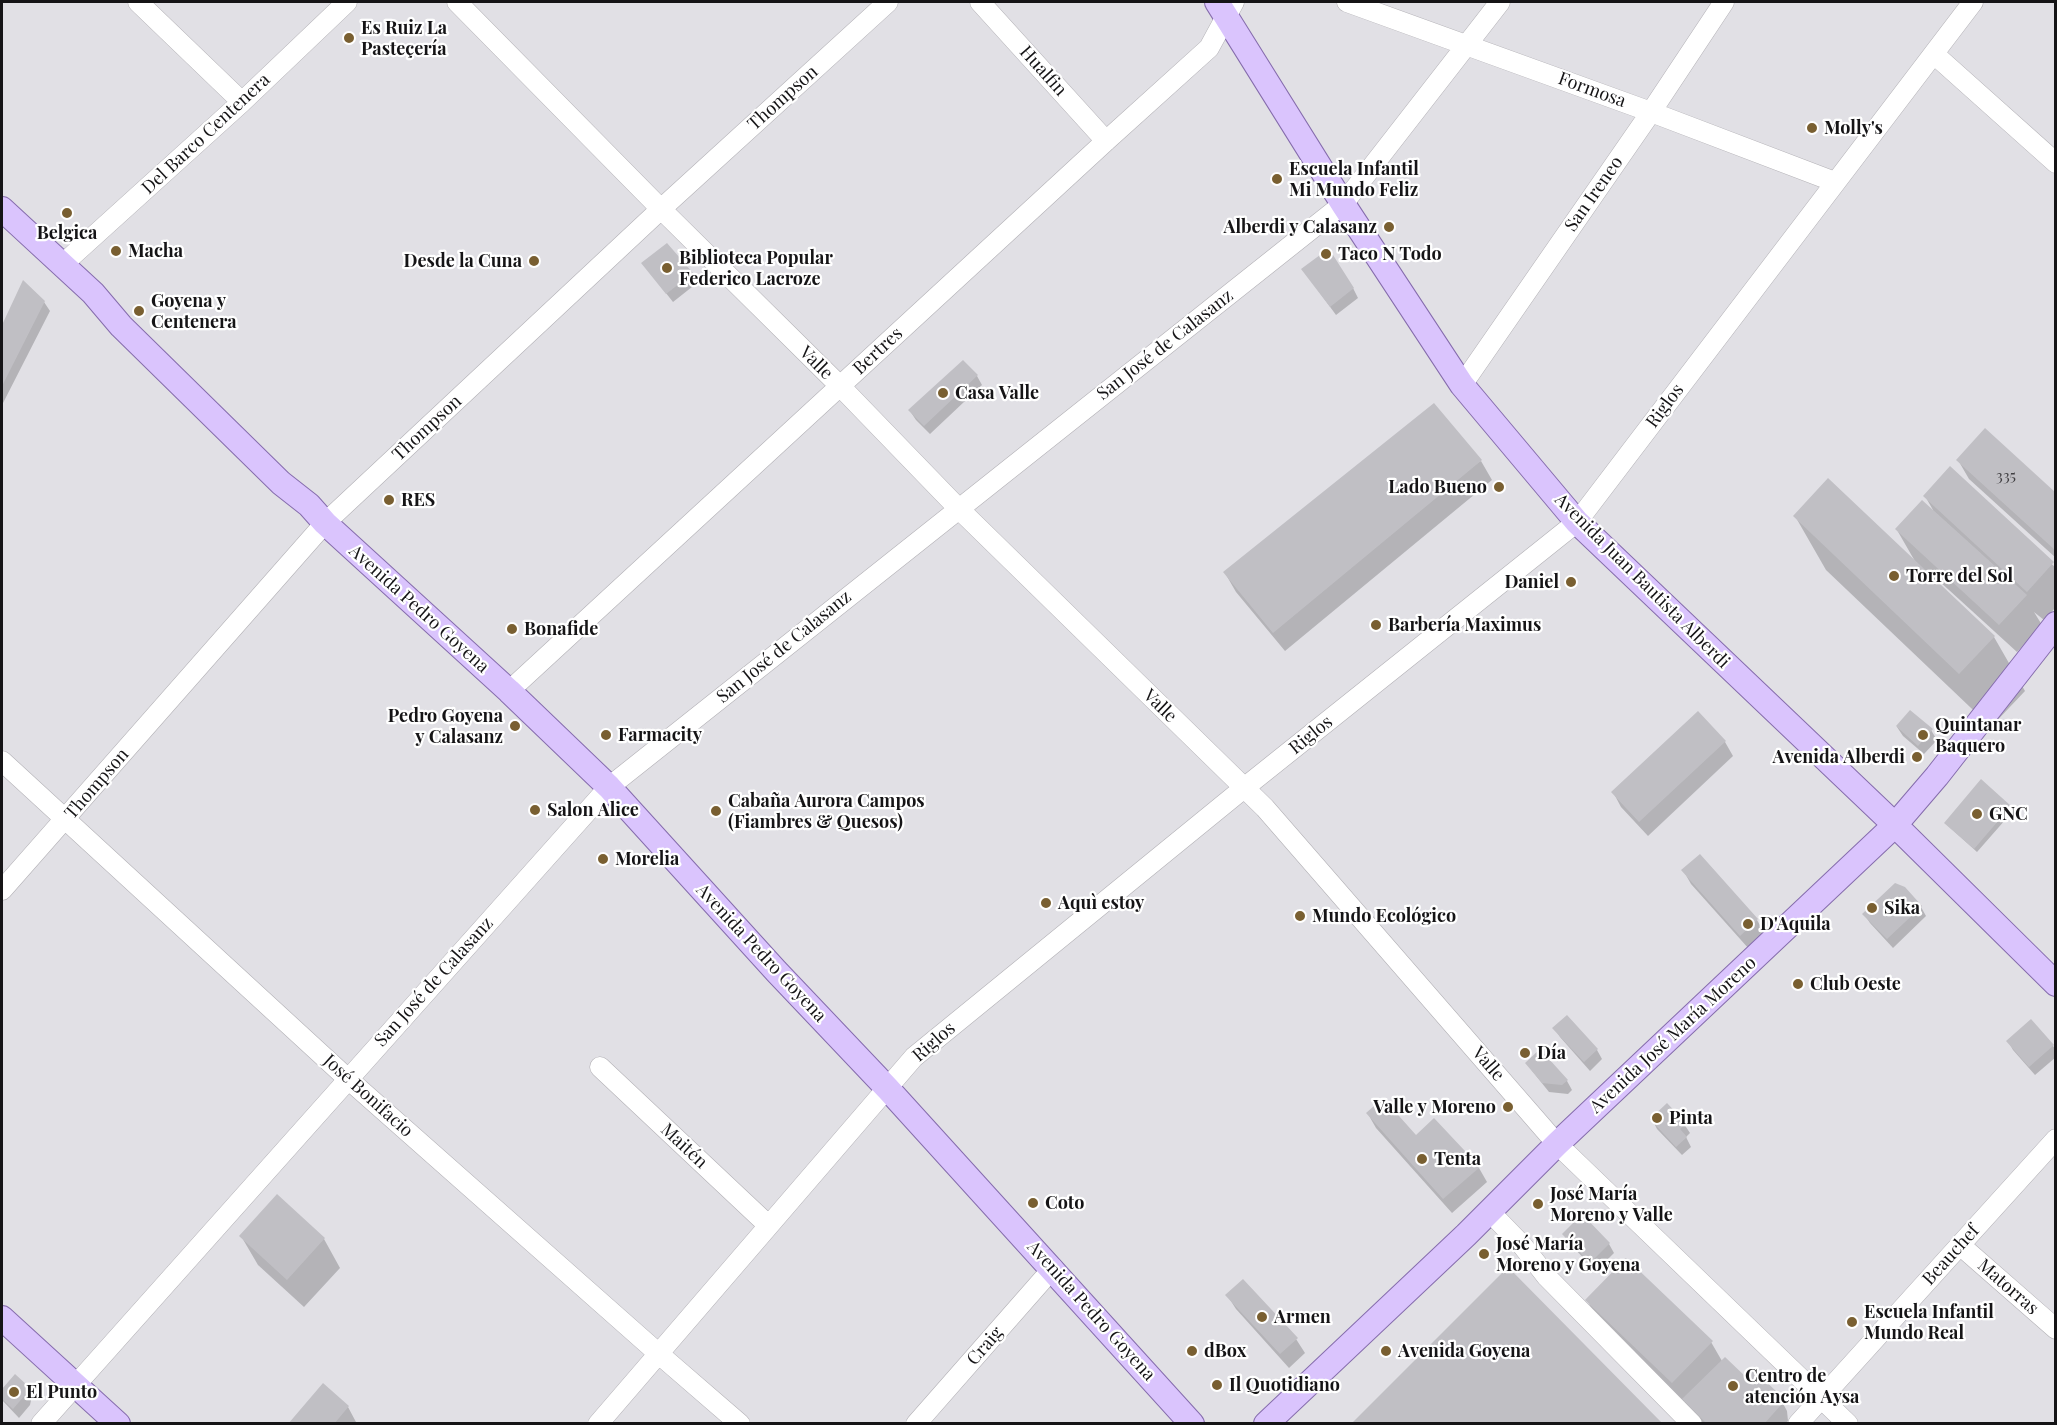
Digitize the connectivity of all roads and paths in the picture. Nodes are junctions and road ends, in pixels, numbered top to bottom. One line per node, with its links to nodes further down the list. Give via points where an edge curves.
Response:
1 (138, 2): 13 (street)
2 (347, 2): 13 (street, Del Barco Centenera)
3 (457, 2): 20 (street, Valle)
4 (888, 2): 20 (street, Thompson)
5 (981, 2): 15 (street, Hualfin)
6 (1347, 2): 11 (street, Formosa)
7 (1500, 2): 11 (street, San José de Calasanz)
8 (1724, 2): 14 (street, San Ireneo)
9 (1973, 2): 12 (street, Riglos)
10 (1226, 6): 15 (street, Bertres, via 1209,48); 18 (main road, Avenida Juan Bautista Alberdi)
11 (1468, 44): 14 (street, Formosa); 18 (street, San José de Calasanz)
12 (1934, 54): 16 (street); 17 (street, Riglos)
13 (242, 102): 21 (street, Del Barco Centenera)
14 (1651, 112): 17 (street, Formosa); 22 (street, San Ireneo)
15 (1106, 141): 23 (street, Bertres)
16 (2055, 163)
17 (1835, 182): 25 (street, Riglos)
18 (1343, 204): 22 (main road, Avenida Juan Bautista Alberdi); 24 (street, San José de Calasanz)
19 (2, 209): 21 (main road, Avenida Pedro Goyena)
20 (661, 209): 23 (street, Valle); 26 (street, Thompson)
21 (63, 264): 26 (main road, Avenida Pedro Goyena, via 93,293 130,317 290,475)
22 (1462, 385): 25 (main road, Avenida Juan Bautista Alberdi)
23 (840, 386): 24 (street, Valle); 28 (street, Bertres)
24 (958, 508): 30 (street, San José de Calasanz); 31 (street, Valle)
25 (1577, 522): 31 (street, Riglos); 33 (main road, Avenida Juan Bautista Alberdi)
26 (325, 523): 28 (main road, Avenida Pedro Goyena); 32 (street, Thompson)
27 (2055, 624): 33 (main road, Avenida José María Moreno)
28 (510, 691): 30 (main road, Avenida Pedro Goyena)
29 (2, 761): 32 (street, José Bonifacio)
30 (609, 787): 37 (street, San José de Calasanz); 38 (main road, Avenida Pedro Goyena)
31 (1244, 788): 38 (street, Riglos, via 914,1057); 40 (street, Valle)
32 (65, 820): 34 (street, Thompson); 37 (street, José Bonifacio)
33 (1895, 825): 35 (main road, Avenida Juan Bautista Alberdi); 40 (main road, Avenida José María Moreno)
34 (2, 890)
35 (2055, 984)
36 (600, 1067): 42 (street, Maitén)
37 (348, 1079): 47 (street, José Bonifacio); 48 (street, San José de Calasanz)
38 (888, 1089): 42 (street, Riglos); 44 (main road, Avenida Pedro Goyena)
39 (2055, 1139): 43 (street, Beauchef)
40 (1557, 1144): 41 (main road, Avenida José María Moreno); 49 (street, Valle)
41 (1490, 1212): 56 (main road, Avenida José María Moreno); 57 (street, via 1547,1277)
42 (768, 1225): 47 (street, Riglos)
43 (1960, 1245): 46 (street, Matorras); 49 (street, Beauchef)
44 (1053, 1268): 54 (street, Craig); 55 (main road, Avenida Pedro Goyena)
45 (2, 1318): 48 (main road)
46 (2055, 1329)
47 (659, 1354): 52 (street, Riglos); 53 (street, José Bonifacio)
48 (76, 1385): 50 (street, San José de Calasanz); 51 (main road)
49 (1821, 1397): 58 (street, Beauchef); 59 (street, Valle)
50 (41, 1424)
51 (118, 1424)
52 (598, 1424)
53 (740, 1424)
54 (916, 1424)
55 (1192, 1424)
56 (1266, 1424)
57 (1692, 1424)
58 (1798, 1424)
59 (1848, 1424)

